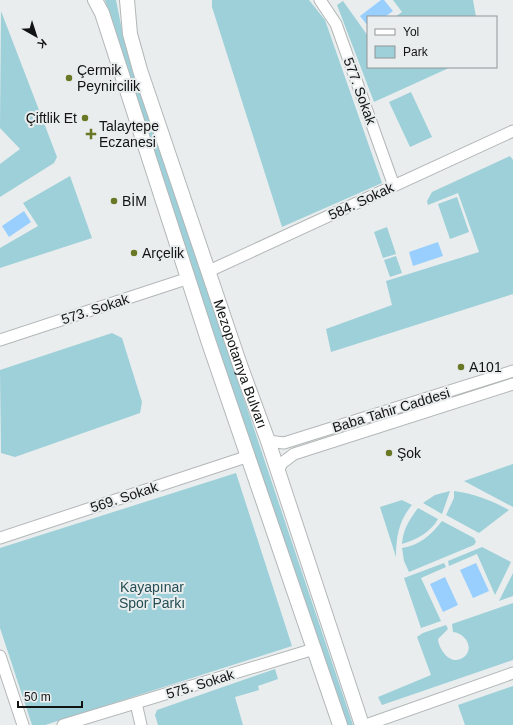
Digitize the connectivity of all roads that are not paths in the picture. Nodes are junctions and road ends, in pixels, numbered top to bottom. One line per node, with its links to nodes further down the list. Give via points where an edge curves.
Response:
1 (95, 0): 7 (main road, via 102,12)
2 (127, 0): 6 (main road, Mezopotamya Bulvarı, via 130,34 140,70)
3 (320, 0): 5 (street, 577. Sokak, via 336,24)
4 (513, 131): 5 (street, 584. Sokak)
5 (394, 186): 6 (street, 584. Sokak)
6 (208, 271): 11 (main road, Mezopotamya Bulvarı)
7 (189, 278): 8 (street, 573. Sokak); 12 (main road)
8 (0, 340)
9 (513, 371): 11 (street, Baba Tahir Caddesi, via 284,443)
10 (513, 384): 13 (street, Baba Tahir Caddesi, via 294,454 282,463)
11 (268, 441): 13 (main road, Mezopotamya Bulvarı)
12 (249, 456): 14 (street, 569. Sokak); 15 (main road)
13 (278, 471): 23 (main road, Mezopotamya Bulvarı)
14 (0, 538)
15 (314, 649): 18 (street, 575. Sokak); 22 (main road)
16 (0, 656): 19 (street)
17 (513, 673): 24 (street)
18 (136, 703): 20 (street, 575. Sokak); 21 (street)
19 (23, 725)
20 (63, 725)
21 (141, 725)
22 (340, 725)
23 (362, 725)
24 (366, 725)

